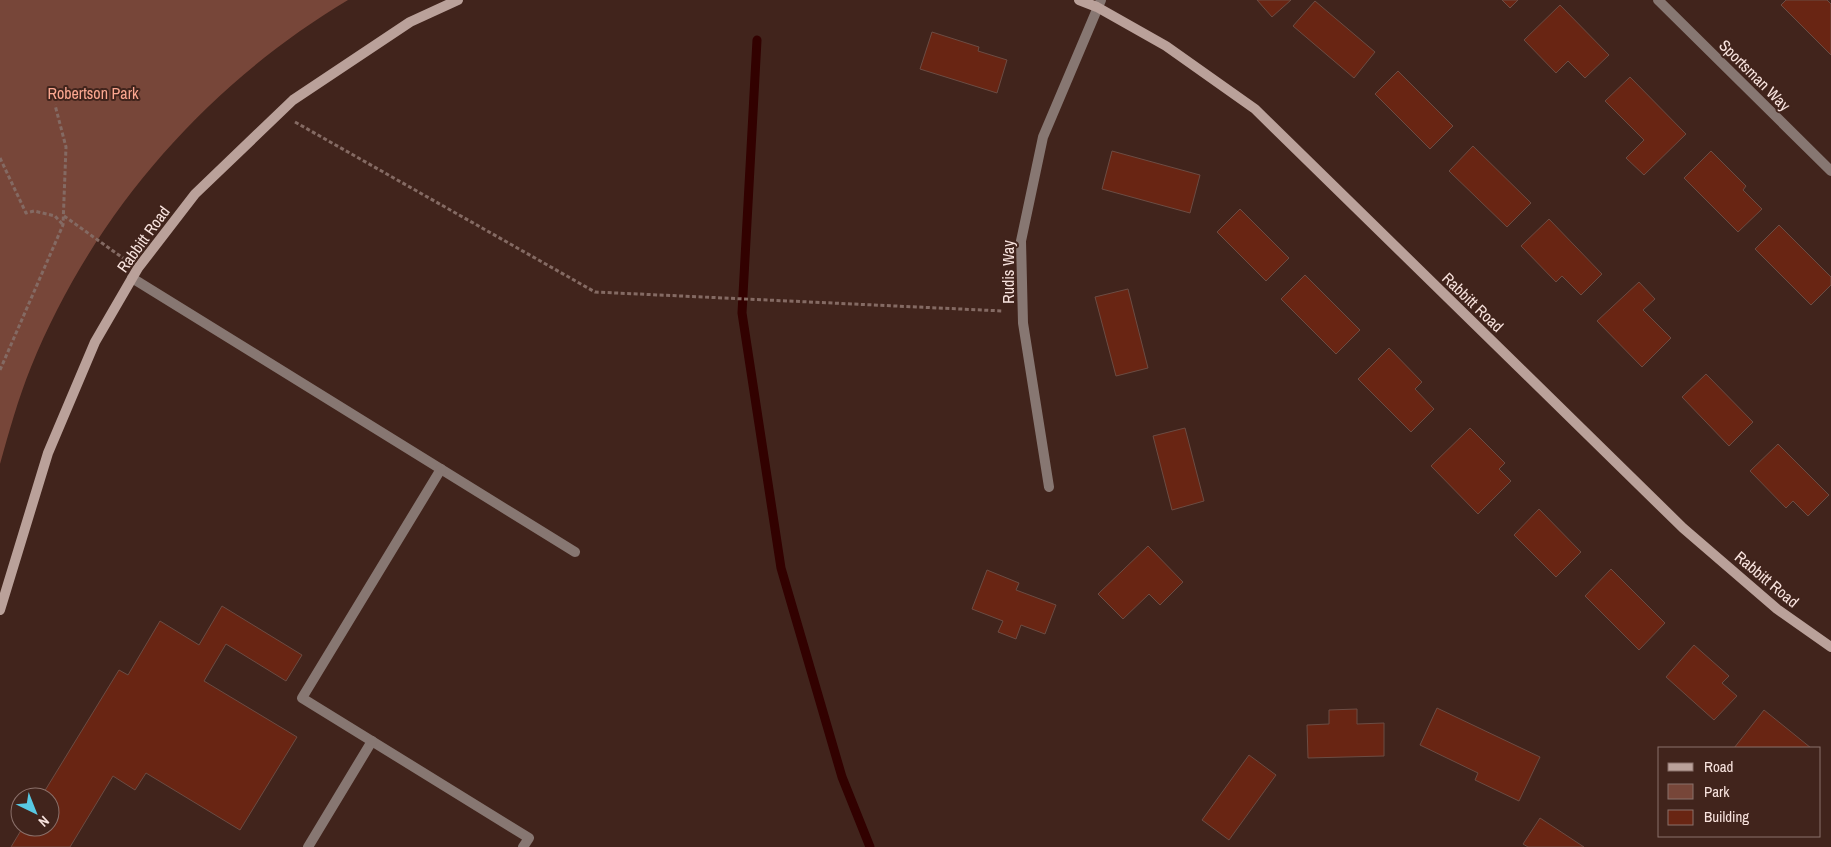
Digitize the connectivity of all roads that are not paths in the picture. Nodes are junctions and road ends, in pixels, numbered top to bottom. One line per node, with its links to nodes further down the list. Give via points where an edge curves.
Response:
1 (458, 0): 6 (street, Rabbitt Road, via 410,22 293,100 195,194)
2 (1079, 0): 4 (street, Rabbitt Road)
3 (1658, 0): 5 (street, Sportsman Way)
4 (1099, 4): 8 (street, Rudis Way, via 1043,137 1021,242 1023,323); 11 (street, Rabbitt Road, via 1166,46 1255,109 1683,528 1777,609)
5 (1831, 171)
6 (132, 278): 7 (street); 10 (street, Rabbitt Road, via 95,342 48,453)
7 (442, 469): 9 (street); 12 (street, via 302,698)
8 (1049, 487)
9 (576, 552)
10 (0, 610)
11 (1831, 647)
12 (372, 741): 13 (street); 14 (street, via 529,838)
13 (308, 847)
14 (523, 847)

